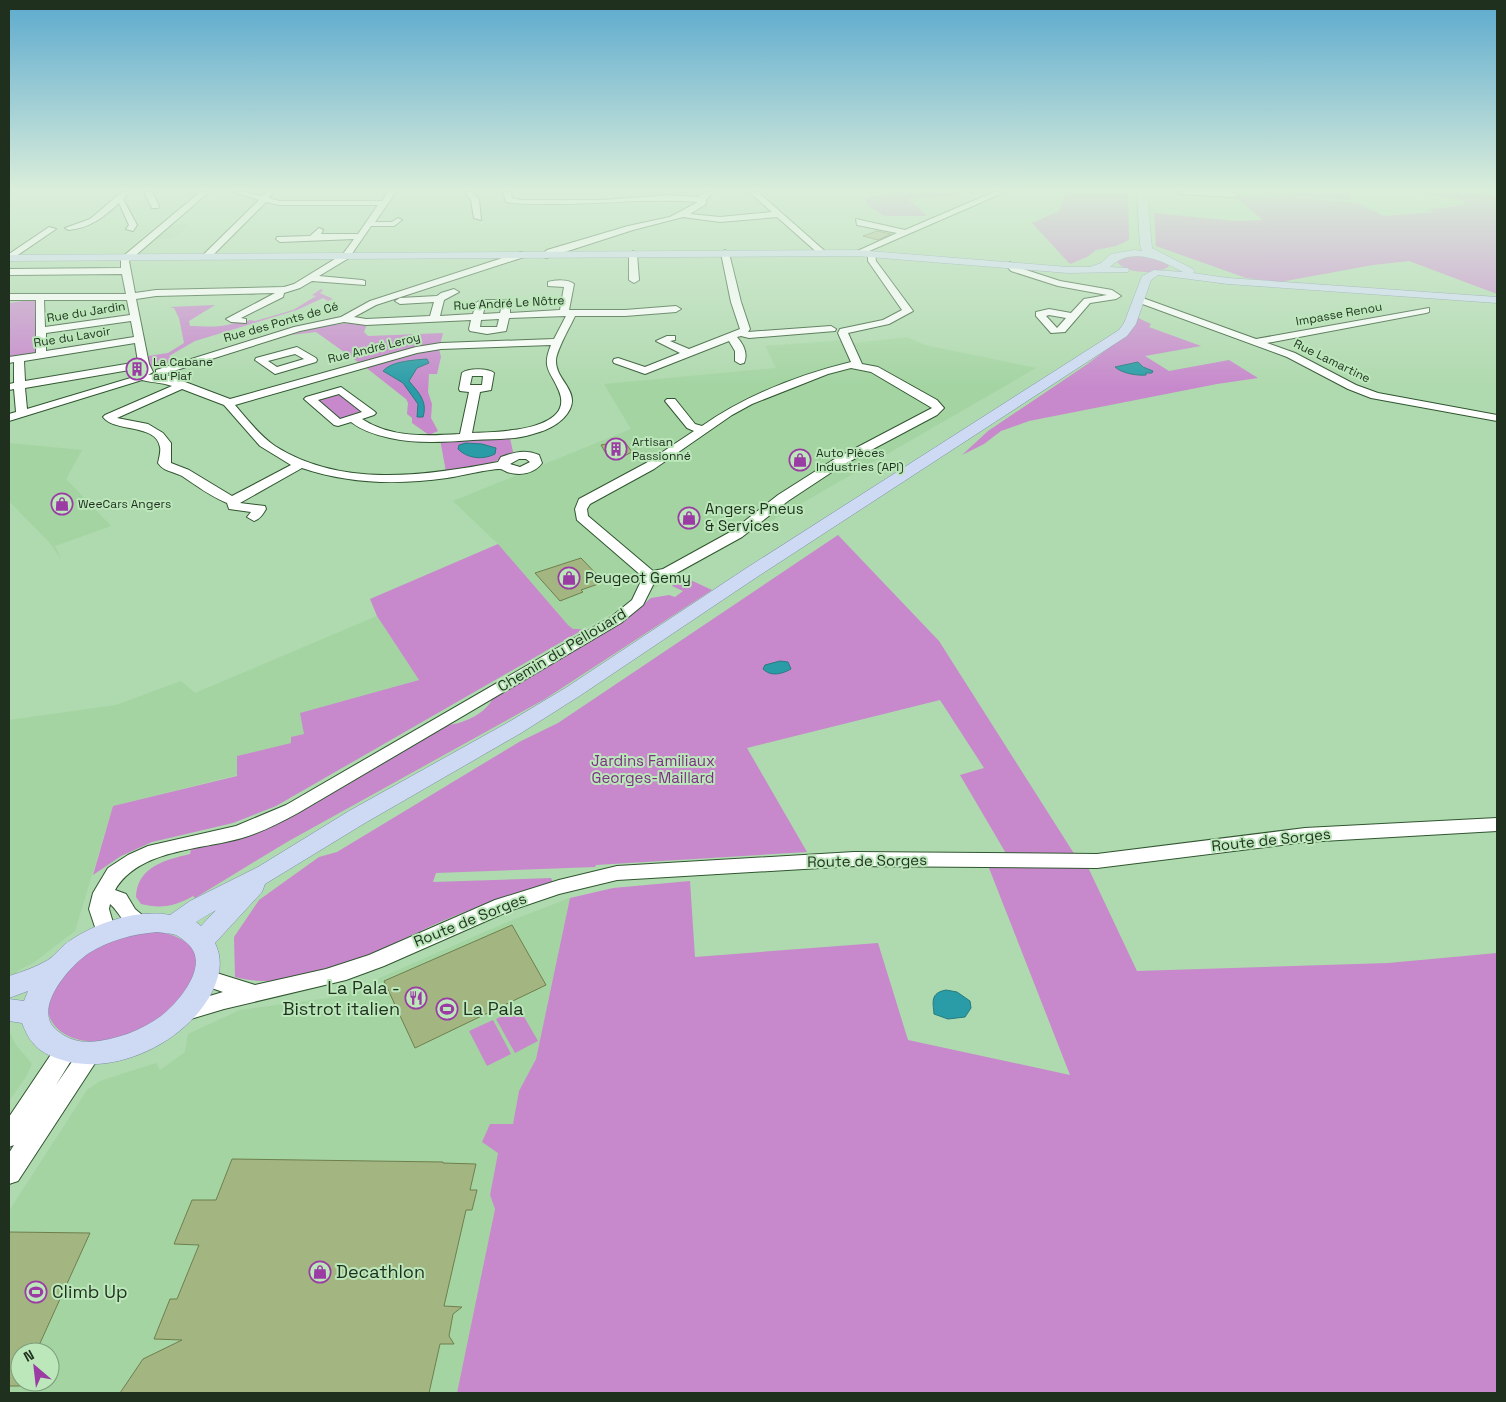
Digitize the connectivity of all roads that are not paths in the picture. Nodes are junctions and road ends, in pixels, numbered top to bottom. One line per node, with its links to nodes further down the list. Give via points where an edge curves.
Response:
1 (92, 257): 12 (main road)
2 (128, 257): 17 (street, via 124,260)
3 (344, 257): 21 (street)
4 (514, 257): 44 (street, Rue des Ponts de Cé, via 373,303)
5 (633, 257): 22 (street)
6 (726, 257): 51 (street, via 745,329)
7 (872, 257): 62 (street, via 908,311 886,322 843,333)
8 (905, 257): 15 (main road)
9 (1115, 257): 13 (main road)
10 (1164, 257): 14 (main road)
11 (9, 258): 12 (main road)
12 (44, 258): 19 (street)
13 (1112, 261): 16 (main road, via 1105,266); 26 (main road)
14 (1173, 264): 20 (main road, via 1171,269); 24 (main road, via 1197,273)
15 (1010, 265): 16 (main road); 40 (street, via 1058,283 1116,296 1086,301)
16 (1068, 270): 26 (main road)
17 (126, 271): 19 (street); 29 (street)
18 (9, 272): 19 (street)
19 (25, 272): 31 (street, via 19,276)
20 (1158, 273): 24 (main road); 26 (main road); 26 (main road, via 1146,278 1142,288)
21 (310, 278): 23 (street); 27 (street)
22 (634, 280)
23 (362, 282)
24 (1242, 282): 34 (main road)
25 (552, 284): 38 (street, via 569,284)
26 (1131, 287): 55 (street, Rue Lamartine, via 1160,308); 87 (main road, via 1130,324 1123,333 574,691 357,816)
27 (279, 291): 29 (street); 43 (street, via 280,295)
28 (454, 292): 32 (street)
29 (131, 296): 31 (street); 41 (street)
30 (9, 297): 31 (street)
31 (20, 297)
32 (440, 299): 33 (street); 45 (street)
33 (397, 300)
34 (1497, 300)
35 (40, 301): 49 (street)
36 (676, 309): 38 (street, Rue André Le Nôtre)
37 (1426, 310): 55 (street, Impasse Renou)
38 (568, 313): 39 (street, Rue André Le Nôtre); 54 (street)
39 (505, 315): 42 (street, Rue André Le Nôtre); 42 (street, via 507,302 481,303); 50 (street, via 502,329)
40 (1072, 316)
41 (135, 317): 49 (street, Rue du Jardin); 53 (street)
42 (477, 318): 45 (street, Rue André Le Nôtre); 50 (street, via 474,329)
43 (231, 319): 46 (street); 47 (street)
44 (344, 319): 45 (street, Rue André Le Nôtre, via 366,322); 64 (street, Rue des Ponts de Cé, via 298,329)
45 (434, 320)
46 (243, 321)
47 (220, 325)
48 (831, 329): 51 (street)
49 (42, 331): 57 (street)
50 (487, 331): 59 (street)
51 (736, 335): 56 (street); 60 (street)
52 (671, 338): 56 (street, via 661,341)
53 (140, 340): 57 (street, Rue du Lavoir); 64 (street)
54 (559, 342): 59 (street, Rue André Leroy); 78 (street, via 551,363 566,394 567,403 563,411 548,425)
55 (1256, 342): 75 (street, Rue Lamartine, via 1375,396)
56 (690, 354): 61 (street, via 645,371)
57 (41, 355): 58 (street, Rue du Lavoir)
58 (14, 359): 66 (street)
59 (481, 359): 65 (street, Rue André Leroy, via 441,346 410,351); 68 (street, via 467,373 464,389)
60 (740, 360)
61 (618, 361)
62 (857, 365): 77 (street, via 838,367 773,391 748,402); 85 (street, via 874,369 933,402 938,408 837,463 783,498 737,534 668,572)
63 (288, 367): 65 (street)
64 (150, 373): 66 (street); 67 (street); 71 (street, Rue des Ponts de Cé)
65 (305, 380): 69 (street); 72 (street, Rue André Leroy)
66 (15, 386): 73 (street)
67 (183, 386): 72 (street); 83 (street, via 109,417 154,432 166,444 164,463 168,467 182,471 212,492)
68 (474, 388): 79 (street)
69 (324, 395): 76 (street, via 310,399 338,423); 76 (street, via 341,390 370,413)
70 (672, 401): 77 (street, via 690,426)
71 (59, 402): 73 (street)
72 (229, 402): 81 (street, via 230,407 268,447)
73 (22, 414): 74 (street)
74 (9, 418)
75 (1497, 418)
76 (354, 419): 79 (street, via 370,430 405,437)
77 (703, 430): 85 (street, via 650,466 584,502 580,509 582,517)
78 (512, 435): 79 (street); 80 (street)
79 (465, 437)
80 (517, 455): 82 (street, via 508,458); 82 (street, via 532,456 536,463 521,470)
81 (301, 464): 82 (street, via 348,476 393,479 438,476); 83 (street)
82 (504, 465)
83 (233, 501): 84 (street, via 234,506 260,509)
84 (254, 517)
85 (650, 576): 88 (street, Chemin du Pellouard, via 638,602 616,620 300,804 240,832 155,851 115,873)
86 (1497, 824): 96 (street, Route de Sorges, via 1305,835 1097,861 854,859 617,874 539,893 467,919 348,972 298,986)
87 (266, 873): 90 (main road); 92 (main road)
88 (103, 893): 89 (street, via 119,899 128,914); 91 (street, Chemin du Pellouard, via 99,909)
89 (140, 924): 90 (main road); 91 (main road)
90 (174, 924): 92 (main road)
91 (106, 933): 93 (main road, via 79,948)
92 (202, 941): 94 (main road, via 209,958)
93 (56, 967): 95 (main road); 97 (main road, via 37,999)
94 (206, 978): 96 (street, Route de Sorges); 98 (main road, via 198,995)
95 (9, 987)
96 (256, 993): 98 (street, Route de Sorges)
97 (22, 1012): 99 (main road, via 49,1043)
98 (184, 1012): 99 (main road, via 145,1040 118,1050)
99 (78, 1052): 100 (street); 101 (street)
100 (9, 1136)
101 (9, 1173)

